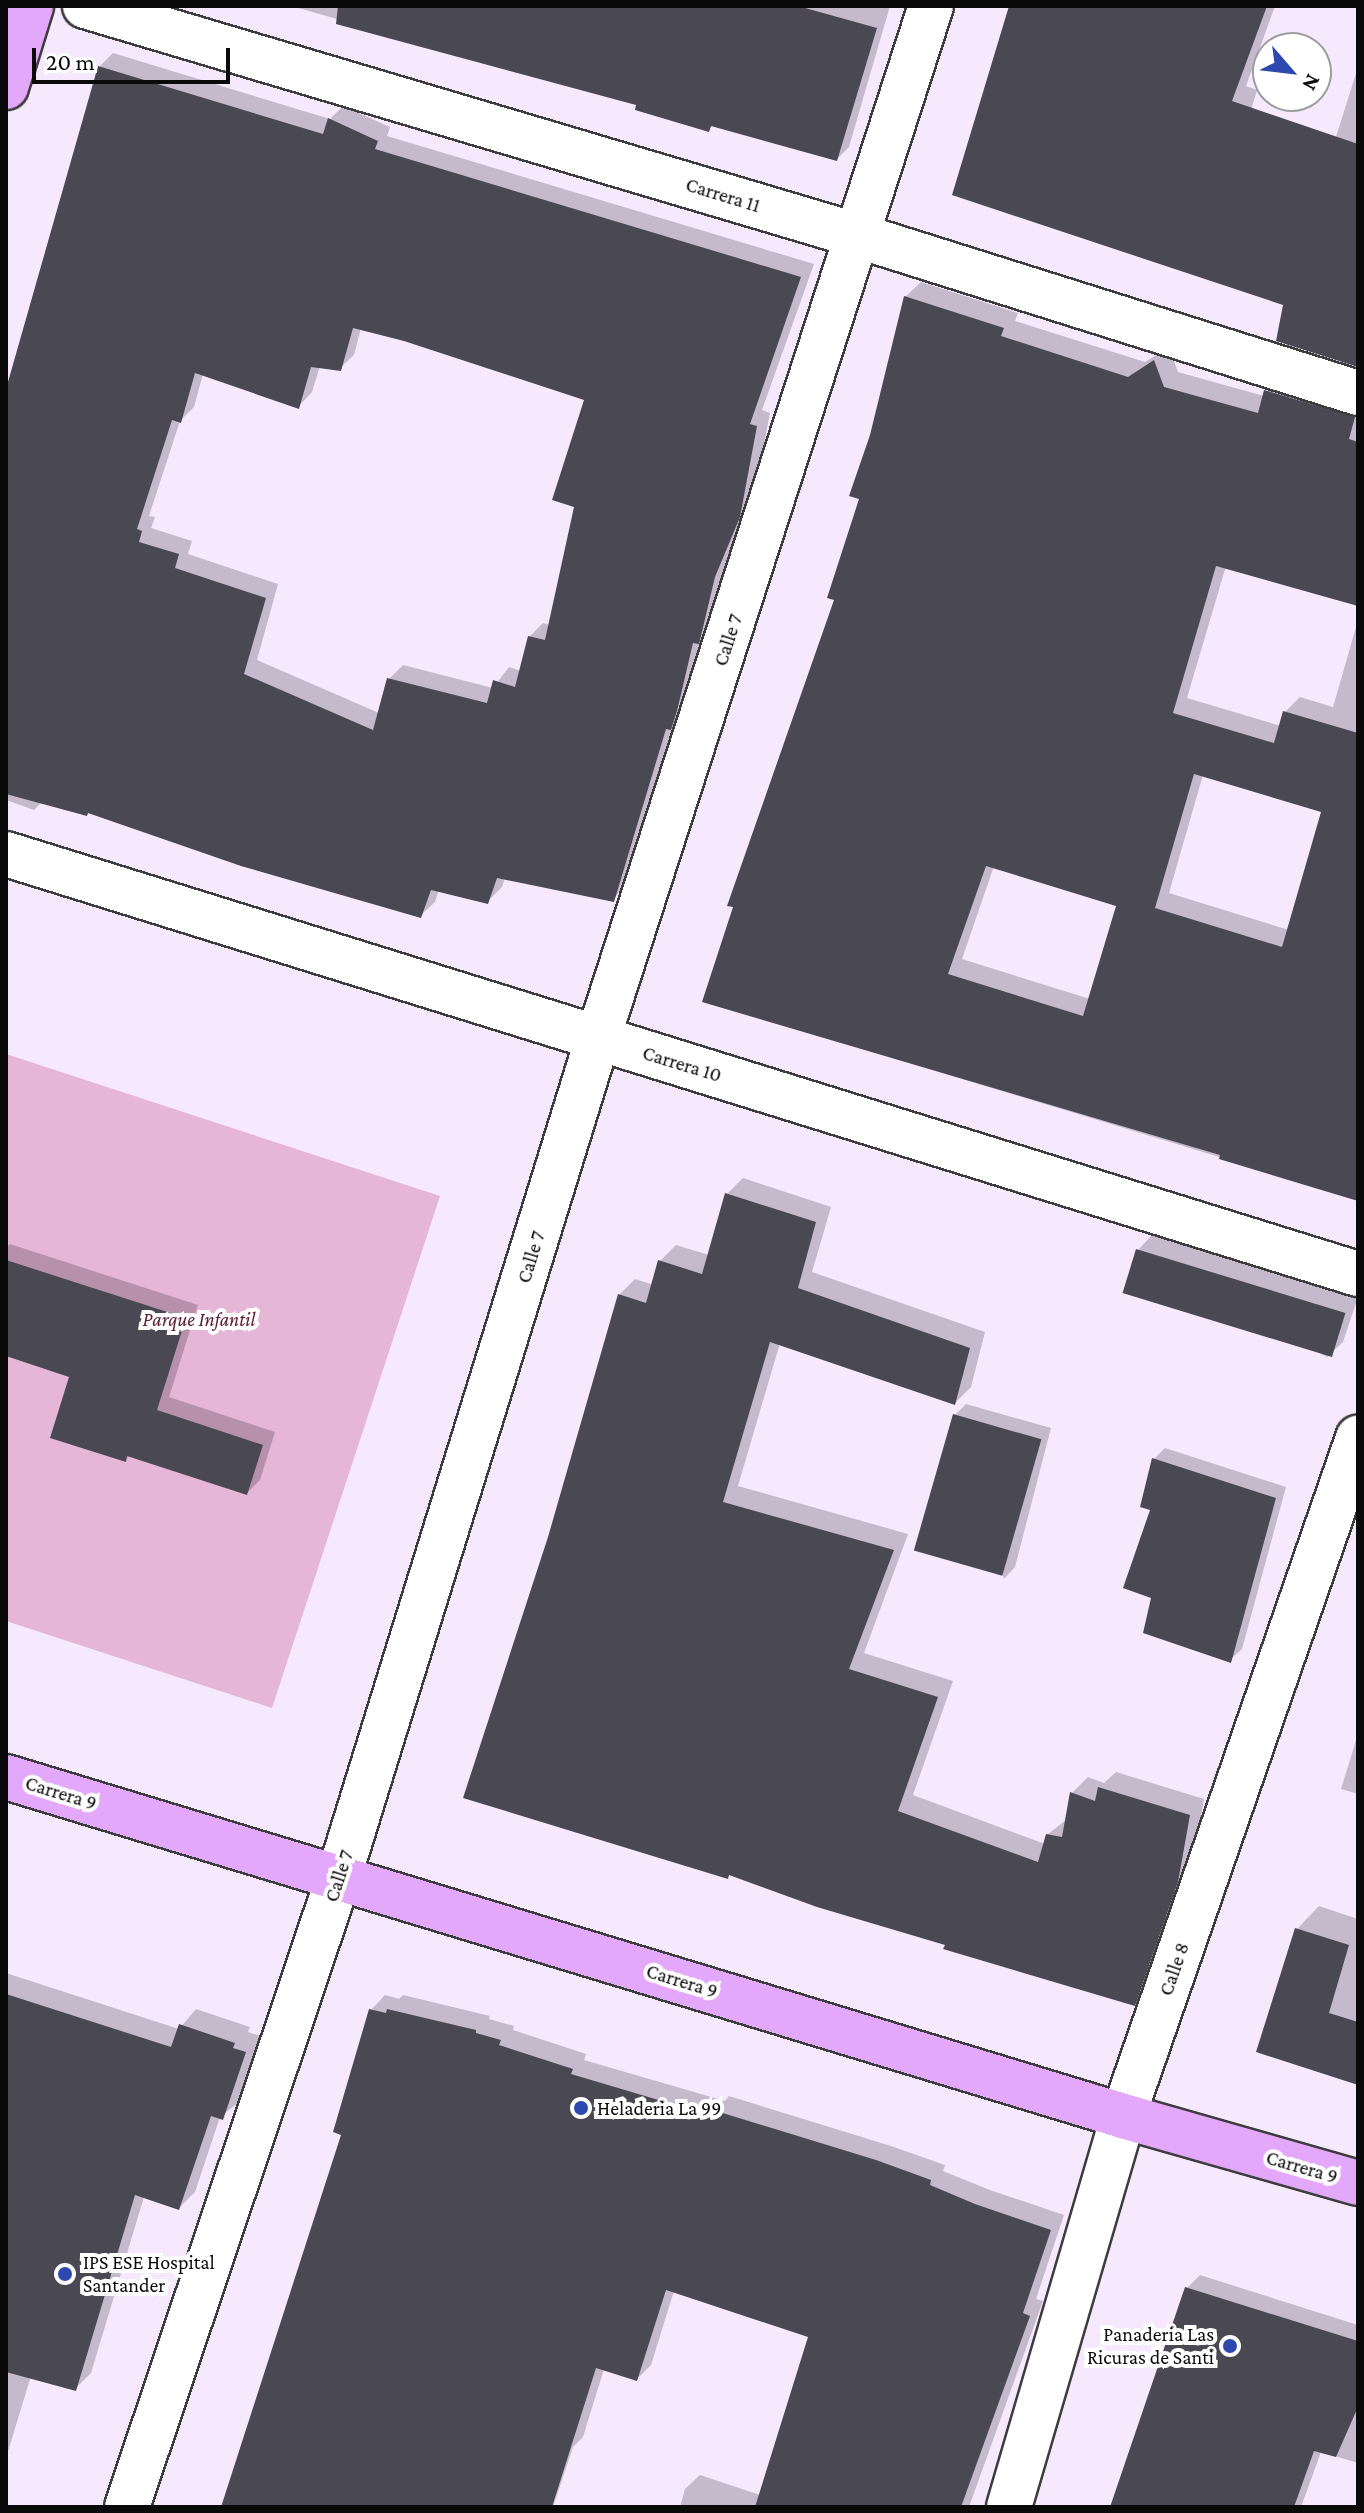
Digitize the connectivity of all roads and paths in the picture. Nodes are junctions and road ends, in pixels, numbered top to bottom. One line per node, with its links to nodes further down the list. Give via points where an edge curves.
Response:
1 (31, 6): 4 (main road)
2 (85, 6): 5 (street, Carrera 11)
3 (931, 6): 5 (street, Calle 7)
4 (6, 87)
5 (859, 236): 6 (street, Carrera 11); 8 (street, Calle 7)
6 (1358, 393)
7 (6, 854): 8 (street, Carrera 10)
8 (598, 1038): 9 (street, Carrera 10); 12 (street, Calle 7)
9 (1358, 1274)
10 (1358, 1438): 13 (street, Calle 8)
11 (6, 1777): 12 (main road, Carrera 9)
12 (339, 1876): 13 (main road, Carrera 9); 15 (street, Calle 7)
13 (1123, 2116): 14 (main road, Carrera 9); 16 (street, Calle 8)
14 (1358, 2183)
15 (127, 2507)
16 (1009, 2507)

